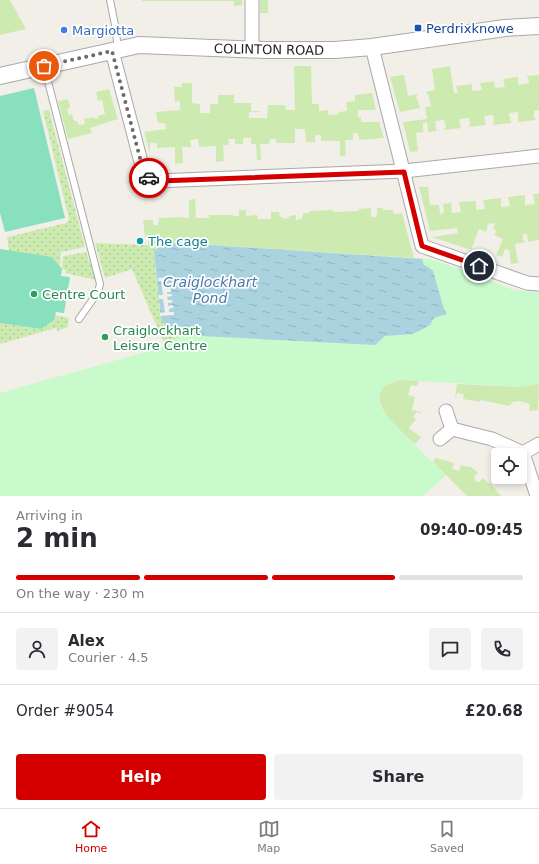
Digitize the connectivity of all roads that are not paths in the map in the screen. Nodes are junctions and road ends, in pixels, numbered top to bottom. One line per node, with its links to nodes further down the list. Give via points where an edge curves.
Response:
1 (110, 0): 5 (lane, via 115,25)
2 (252, 0): 6 (street)
3 (539, 26): 4 (street, COLINTON ROAD, via 505,28)
4 (372, 47): 6 (street, COLINTON ROAD, via 335,50); 10 (street)
5 (115, 50): 6 (street, COLINTON ROAD, via 147,45); 7 (street, COLINTON ROAD); 10 (street, via 141,162 146,174 152,179 159,181)
6 (252, 50)
7 (44, 66): 8 (street, COLINTON ROAD); 12 (lane, via 100,284 98,292)
8 (0, 76)
9 (539, 156): 10 (street)
10 (404, 172): 11 (street, via 422,246 527,283)
11 (539, 284)
12 (79, 319)
13 (446, 411): 14 (street)
14 (452, 429): 15 (street); 17 (street, via 492,439)
15 (440, 439)
16 (539, 444): 18 (street)
17 (512, 448)
18 (527, 451)
19 (527, 465): 20 (street)
20 (537, 496)

